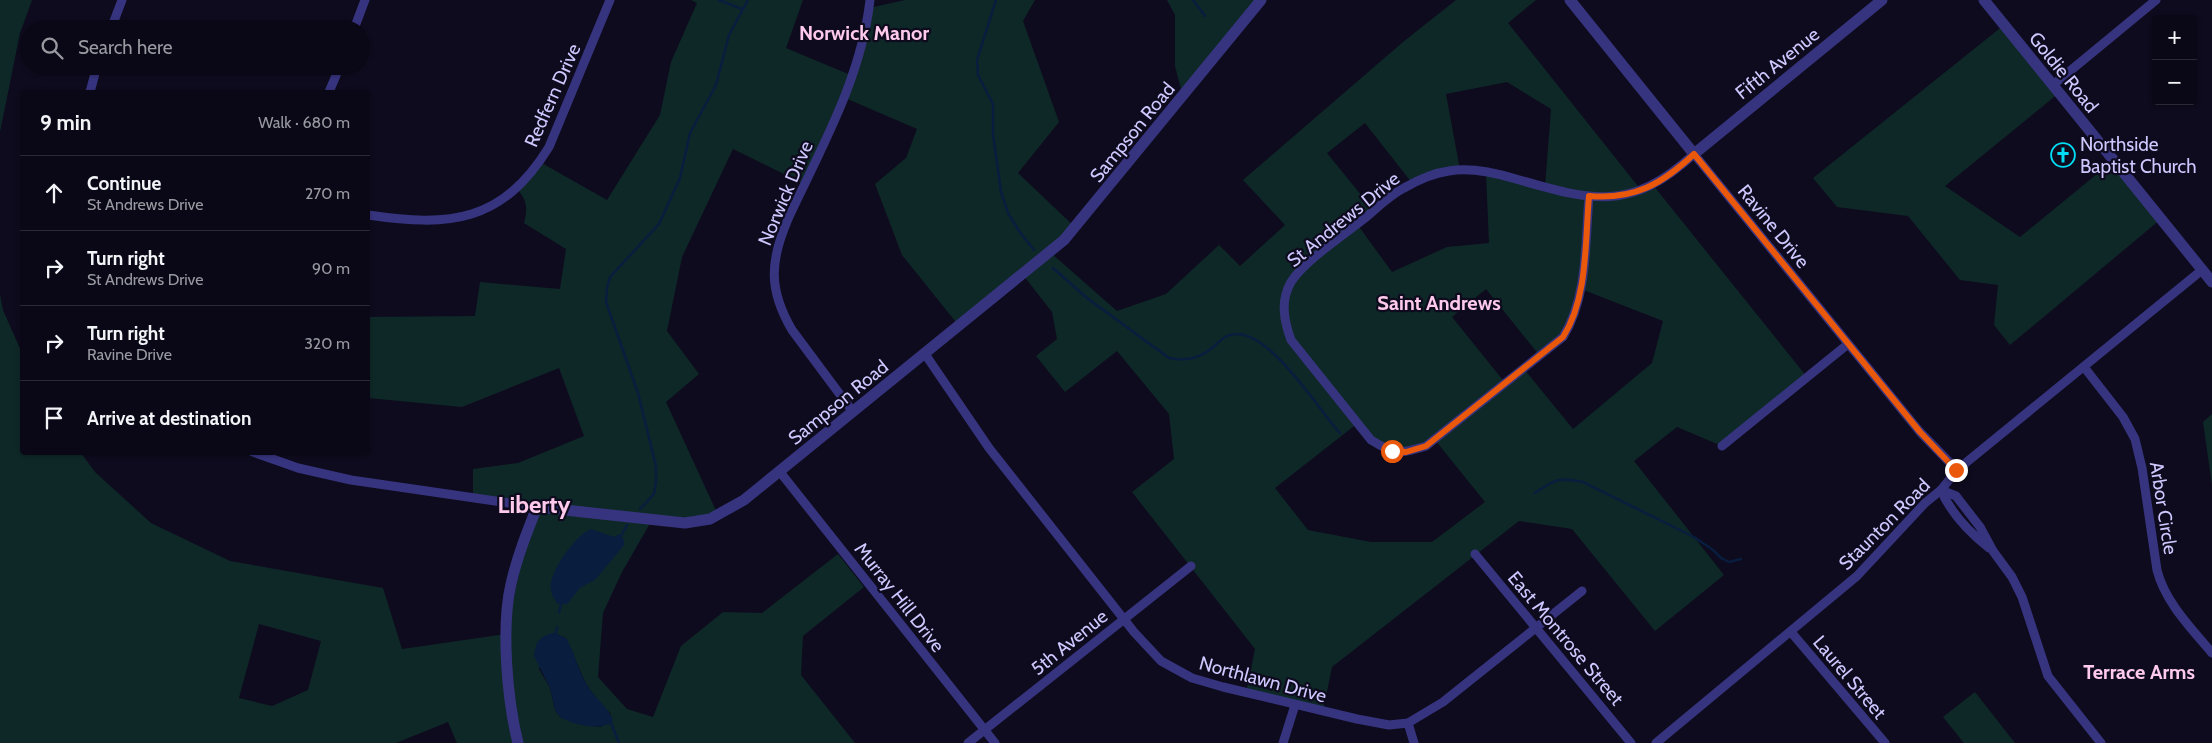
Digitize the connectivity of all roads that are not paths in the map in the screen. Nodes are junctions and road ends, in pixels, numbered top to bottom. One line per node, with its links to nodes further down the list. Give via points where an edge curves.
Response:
1 (122, 0): 10 (street)
2 (365, 0): 11 (street)
3 (610, 0): 19 (street, Redfern Drive, via 550,147 517,189 477,213 445,221 426,222)
4 (870, 0): 25 (street, Norwick Drive, via 853,76 778,240 773,268 783,315)
5 (1261, 0): 23 (street, Sampson Road, via 1070,234)
6 (1570, 0): 17 (street, Ravine Drive)
7 (1882, 0): 17 (street, Fifth Avenue)
8 (1984, 0): 14 (street, Goldie Road)
9 (2156, 0): 14 (street)
10 (114, 20)
11 (357, 20)
12 (95, 75): 15 (street)
13 (337, 75): 16 (street)
14 (2053, 85): 20 (street, Goldie Road)
15 (91, 90)
16 (331, 90)
17 (1694, 154): 18 (street, St Andrews Drive, via 1680,168 1641,190 1611,198); 22 (street, Ravine Drive)
18 (1589, 196): 18 (street, St Andrews Drive, via 1473,170 1429,175 1401,189 1309,263 1291,282 1284,303 1285,323 1291,340 1371,440 1389,451 1406,452 1426,446 1563,337 1573,321 1580,298)
19 (370, 214)
20 (2202, 270): 21 (street, Goldie Road); 24 (street, Staunton Road)
21 (2212, 282)
22 (1848, 344): 26 (street); 28 (street, Ravine Drive, via 1920,432)
23 (925, 354): 25 (street, Sampson Road); 35 (street, Northlawn Drive, via 989,448)
24 (2084, 367): 28 (street, Staunton Road); 38 (street, Arbor Circle, via 2123,417 2135,439 2161,585)
25 (853, 412): 29 (street, Sampson Road)
26 (1722, 446)
27 (261, 455): 31 (street, via 298,468 351,480)
28 (1956, 470): 30 (street, Staunton Road)
29 (780, 472): 31 (street, Sampson Road, via 730,510 698,522 667,522); 41 (street, Murray Hill Drive)
30 (1941, 490): 37 (street, Staunton Road, via 1924,503 1857,576); 50 (street, via 1947,504 1972,534 1993,551 2012,577 2022,597 2048,676)
31 (537, 508): 42 (street, via 514,574 506,612 511,697)
32 (1475, 554): 36 (street, East Montrose Street)
33 (1191, 566): 35 (street, 5th Avenue)
34 (1582, 591): 36 (street, Northlawn Drive)
35 (1124, 619): 39 (street, Northlawn Drive, via 1154,654 1181,673); 41 (street, 5th Avenue)
36 (1535, 628): 40 (street, Northlawn Drive, via 1427,714); 47 (street, East Montrose Street)
37 (1791, 632): 48 (street, Staunton Road); 49 (street, Laurel Street)
38 (2212, 653)
39 (1295, 705): 40 (street, Northlawn Drive, via 1389,724); 45 (street)
40 (1408, 723): 46 (street)
41 (985, 730): 43 (street, 5th Avenue); 44 (street, Murray Hill Drive)
42 (518, 743)
43 (968, 743)
44 (995, 743)
45 (1283, 743)
46 (1414, 743)
47 (1631, 743)
48 (1656, 743)
49 (1885, 743)
50 (2101, 743)

